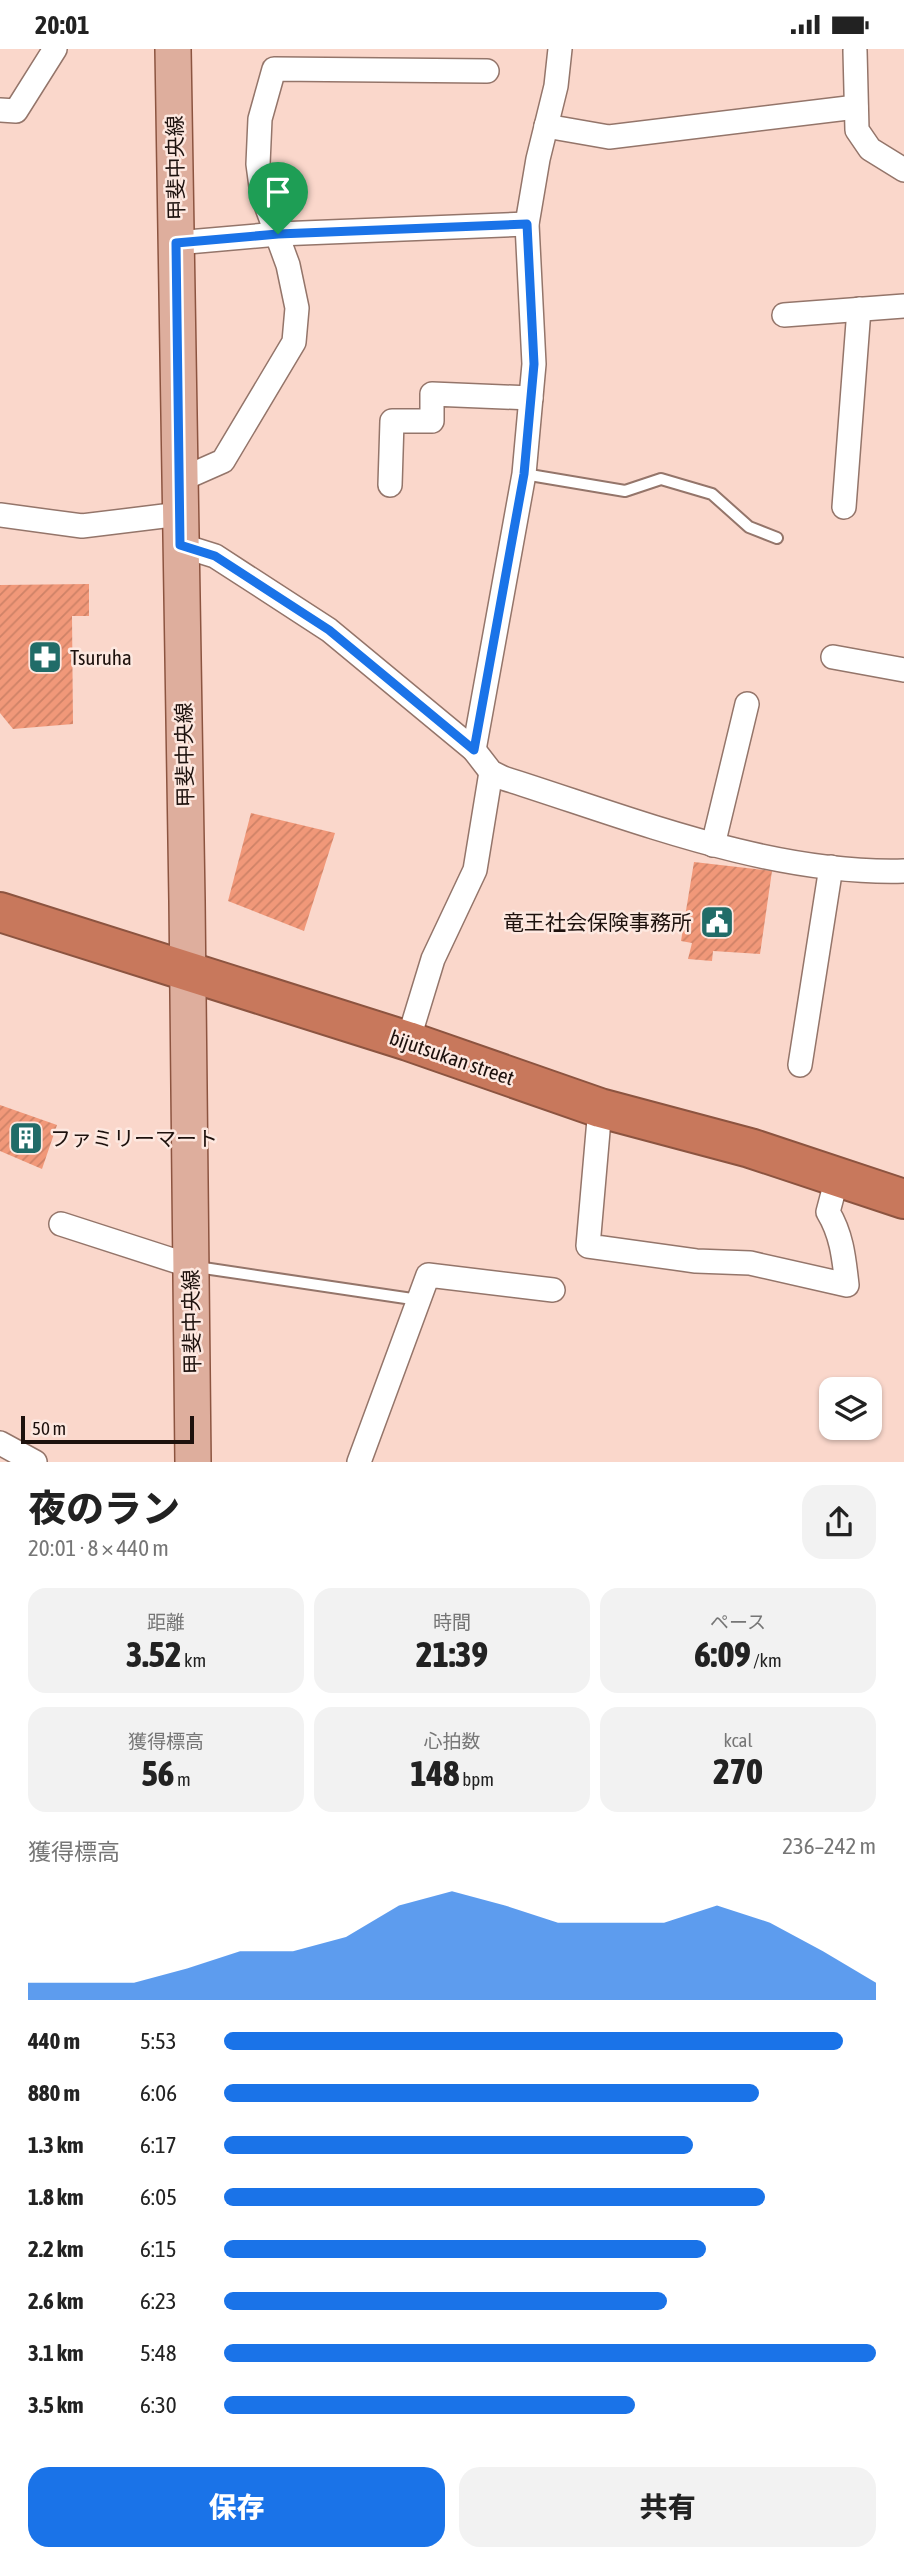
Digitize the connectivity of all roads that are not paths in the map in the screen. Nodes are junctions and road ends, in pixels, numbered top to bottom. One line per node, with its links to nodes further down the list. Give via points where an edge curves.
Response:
1 (55, 49): 8 (street, via 16,111)
2 (173, 49): 13 (main road, 甲斐中央線)
3 (560, 49): 9 (street)
4 (855, 51): 7 (street)
5 (297, 59): 6 (street); 12 (street, via 274,69 260,119 262,194)
6 (474, 64)
7 (856, 107): 9 (street, via 609,137); 10 (street, via 857,130 870,149)
8 (0, 110)
9 (546, 127): 11 (street)
10 (904, 170)
11 (527, 224): 12 (street); 17 (street, via 534,364)
12 (278, 234): 13 (street); 19 (street, via 297,309 294,342 223,461)
13 (176, 243): 19 (main road, 甲斐中央線)
14 (904, 306): 15 (street)
15 (859, 309): 16 (street); 21 (street)
16 (784, 315)
17 (531, 398): 18 (street); 20 (street, via 432,394 432,421 392,421)
18 (524, 474): 24 (lane, via 625,491 661,479 712,494 750,527); 28 (street)
19 (180, 480): 23 (main road, 甲斐中央線)
20 (390, 485)
21 (844, 507)
22 (0, 515): 23 (street, via 82,526)
23 (180, 530): 28 (street, via 329,630); 34 (main road, 甲斐中央線)
24 (778, 538)
25 (833, 657): 26 (street)
26 (904, 670)
27 (747, 704): 30 (street)
28 (474, 750): 29 (street)
29 (491, 772): 30 (street); 35 (street, via 475,870 433,960)
30 (713, 845): 31 (street)
31 (831, 867): 32 (street); 36 (street)
32 (904, 871)
33 (0, 912): 34 (highway, bijutsukan street)
34 (188, 971): 35 (highway, bijutsukan street); 41 (main road, 甲斐中央線)
35 (408, 1041): 37 (highway, bijutsukan street)
36 (800, 1065)
37 (600, 1108): 38 (highway, bijutsukan street, via 750,1148); 38 (street, via 588,1246 696,1261 750,1263 847,1285 843,1250 828,1212)
38 (837, 1178): 39 (highway, bijutsukan street)
39 (904, 1199)
40 (61, 1224): 41 (street)
41 (191, 1266): 43 (lane); 46 (main road, 甲斐中央線)
42 (553, 1290): 43 (street, via 428,1275)
43 (419, 1300): 47 (street)
44 (0, 1443): 45 (street)
45 (35, 1462)
46 (193, 1462)
47 (359, 1462)

